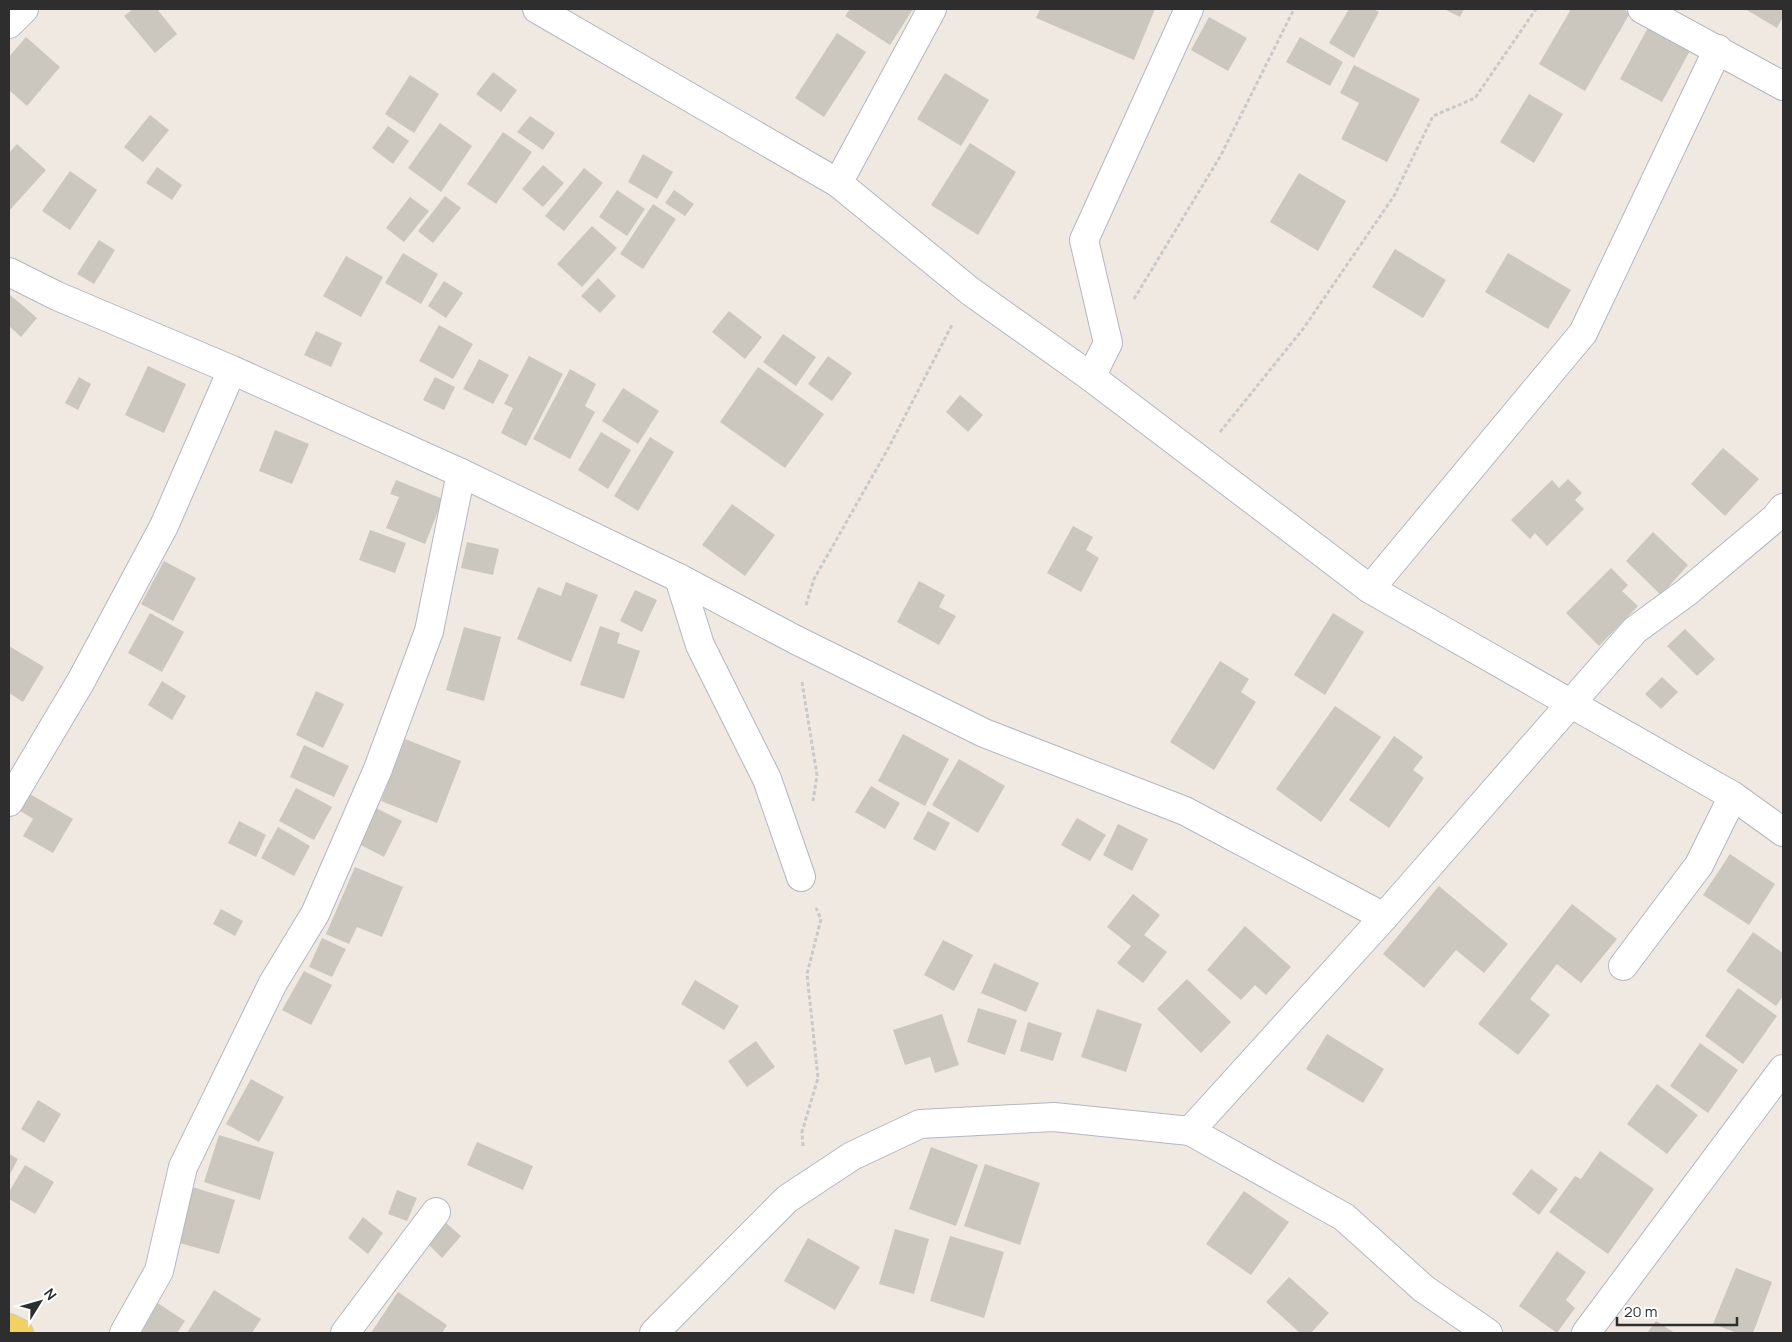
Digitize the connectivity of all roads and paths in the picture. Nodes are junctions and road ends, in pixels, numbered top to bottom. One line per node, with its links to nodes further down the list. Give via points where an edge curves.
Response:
1 (24, 9): 8 (street)
2 (537, 9): 11 (street)
3 (932, 9): 11 (street)
4 (1189, 9): 14 (street, via 1084,240)
5 (1294, 9): 14 (path, via 1221,155)
6 (1536, 9): 17 (path, via 1475,98 1433,116 1394,196 1303,329)
7 (1642, 9): 9 (street)
8 (9, 24)
9 (1718, 48): 10 (street); 21 (street, via 1583,333)
10 (1783, 86)
11 (838, 183): 13 (street)
12 (9, 272): 15 (street, via 57,296)
13 (970, 291): 16 (street); 22 (path, via 889,447 814,579)
14 (1108, 343): 16 (street)
15 (232, 370): 18 (street); 25 (street, via 164,526 81,682)
16 (1091, 377): 17 (street)
17 (1198, 459): 21 (street)
18 (461, 473): 20 (street); 37 (street, via 429,631 378,770 315,914 272,984 183,1167 159,1270)
19 (1783, 508): 23 (street, via 1687,592 1635,630)
20 (679, 578): 22 (street); 28 (street, via 700,645 767,779)
21 (1370, 589): 23 (street)
22 (796, 640): 26 (path, via 817,775); 29 (street, via 984,732 1186,811)
23 (1572, 703): 24 (street); 29 (street)
24 (1733, 796): 27 (street); 30 (street, via 1699,865)
25 (9, 802)
26 (812, 803)
27 (1783, 832)
28 (801, 877): 33 (path, via 821,919 807,974 818,1078 802,1132)
29 (1384, 916): 32 (street)
30 (1623, 966)
31 (1783, 1069): 41 (street)
32 (1190, 1131): 33 (street, via 1054,1117 920,1124 852,1156); 40 (street, via 1344,1217 1424,1289)
33 (805, 1187): 39 (street, via 787,1199)
34 (436, 1212): 38 (street)
35 (9, 1328): 36 (main road)
36 (19, 1333)
37 (124, 1333)
38 (345, 1333)
39 (654, 1333)
40 (1488, 1333)
41 (1586, 1333)

